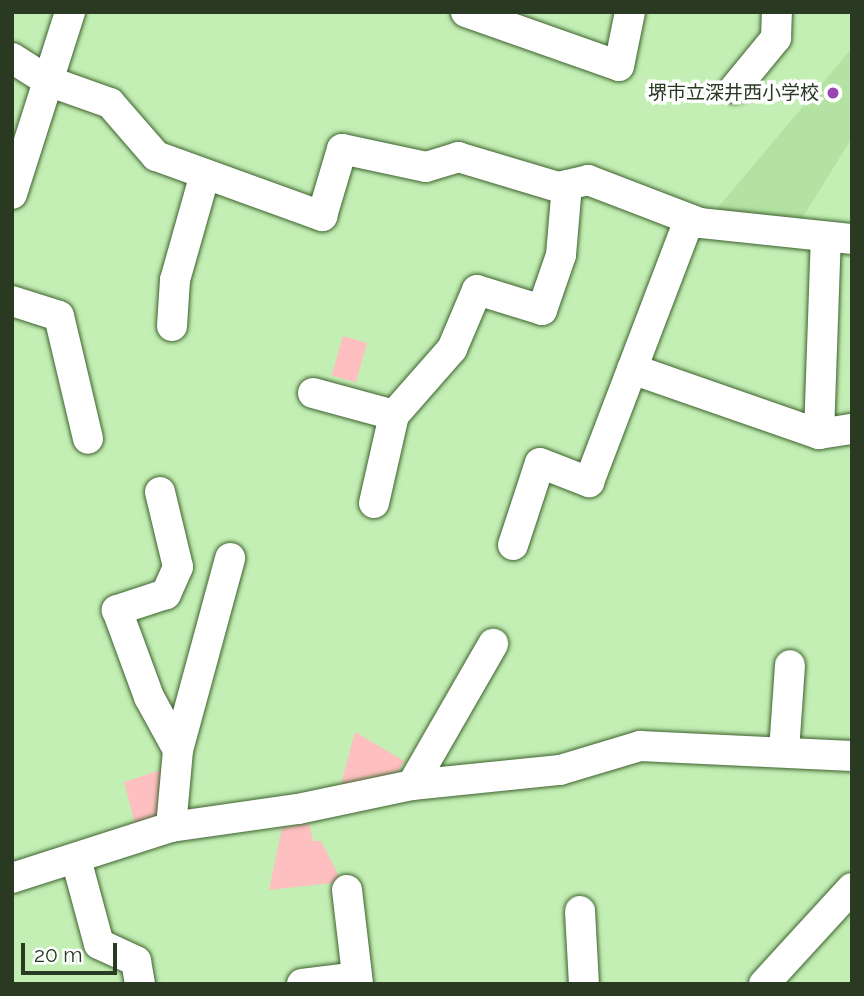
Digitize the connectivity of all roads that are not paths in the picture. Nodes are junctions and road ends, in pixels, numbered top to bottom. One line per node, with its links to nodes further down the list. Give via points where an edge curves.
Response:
1 (70, 12): 6 (street)
2 (466, 12): 3 (street, via 619,66)
3 (630, 12)
4 (777, 12): 7 (street, via 776,38)
5 (12, 58): 6 (street)
6 (48, 81): 8 (street, via 110,103 156,156); 10 (street)
7 (735, 88)
8 (205, 174): 9 (street, via 322,216 342,149 426,167 458,158 558,187); 14 (street, via 175,279)
9 (567, 184): 11 (street, via 588,180); 17 (street, via 561,255 542,310 477,290 452,349)
10 (12, 194)
11 (689, 220): 12 (street); 15 (street)
12 (839, 239): 19 (street)
13 (12, 301): 20 (street, via 59,316)
14 (172, 326)
15 (632, 369): 19 (street); 23 (street, via 589,482 540,463)
16 (313, 393): 17 (street)
17 (394, 415): 22 (street)
18 (852, 429): 19 (street)
19 (819, 434)
20 (88, 439)
21 (160, 492): 27 (street, via 178,566 166,594 117,610 149,697)
22 (373, 503)
23 (513, 545)
24 (230, 558): 27 (street)
25 (493, 644): 30 (street)
26 (790, 665): 28 (street)
27 (178, 750): 31 (street)
28 (784, 751): 29 (street); 30 (street, via 640,746 560,771)
29 (852, 755)
30 (412, 786): 31 (street, via 299,809)
31 (171, 827): 32 (street)
32 (76, 859): 33 (street); 38 (street, via 99,944 136,961)
33 (12, 878)
34 (852, 888): 41 (street)
35 (347, 890): 37 (street)
36 (580, 911): 40 (street)
37 (357, 980): 39 (street)
38 (140, 984)
39 (302, 984)
40 (584, 984)
41 (764, 984)

